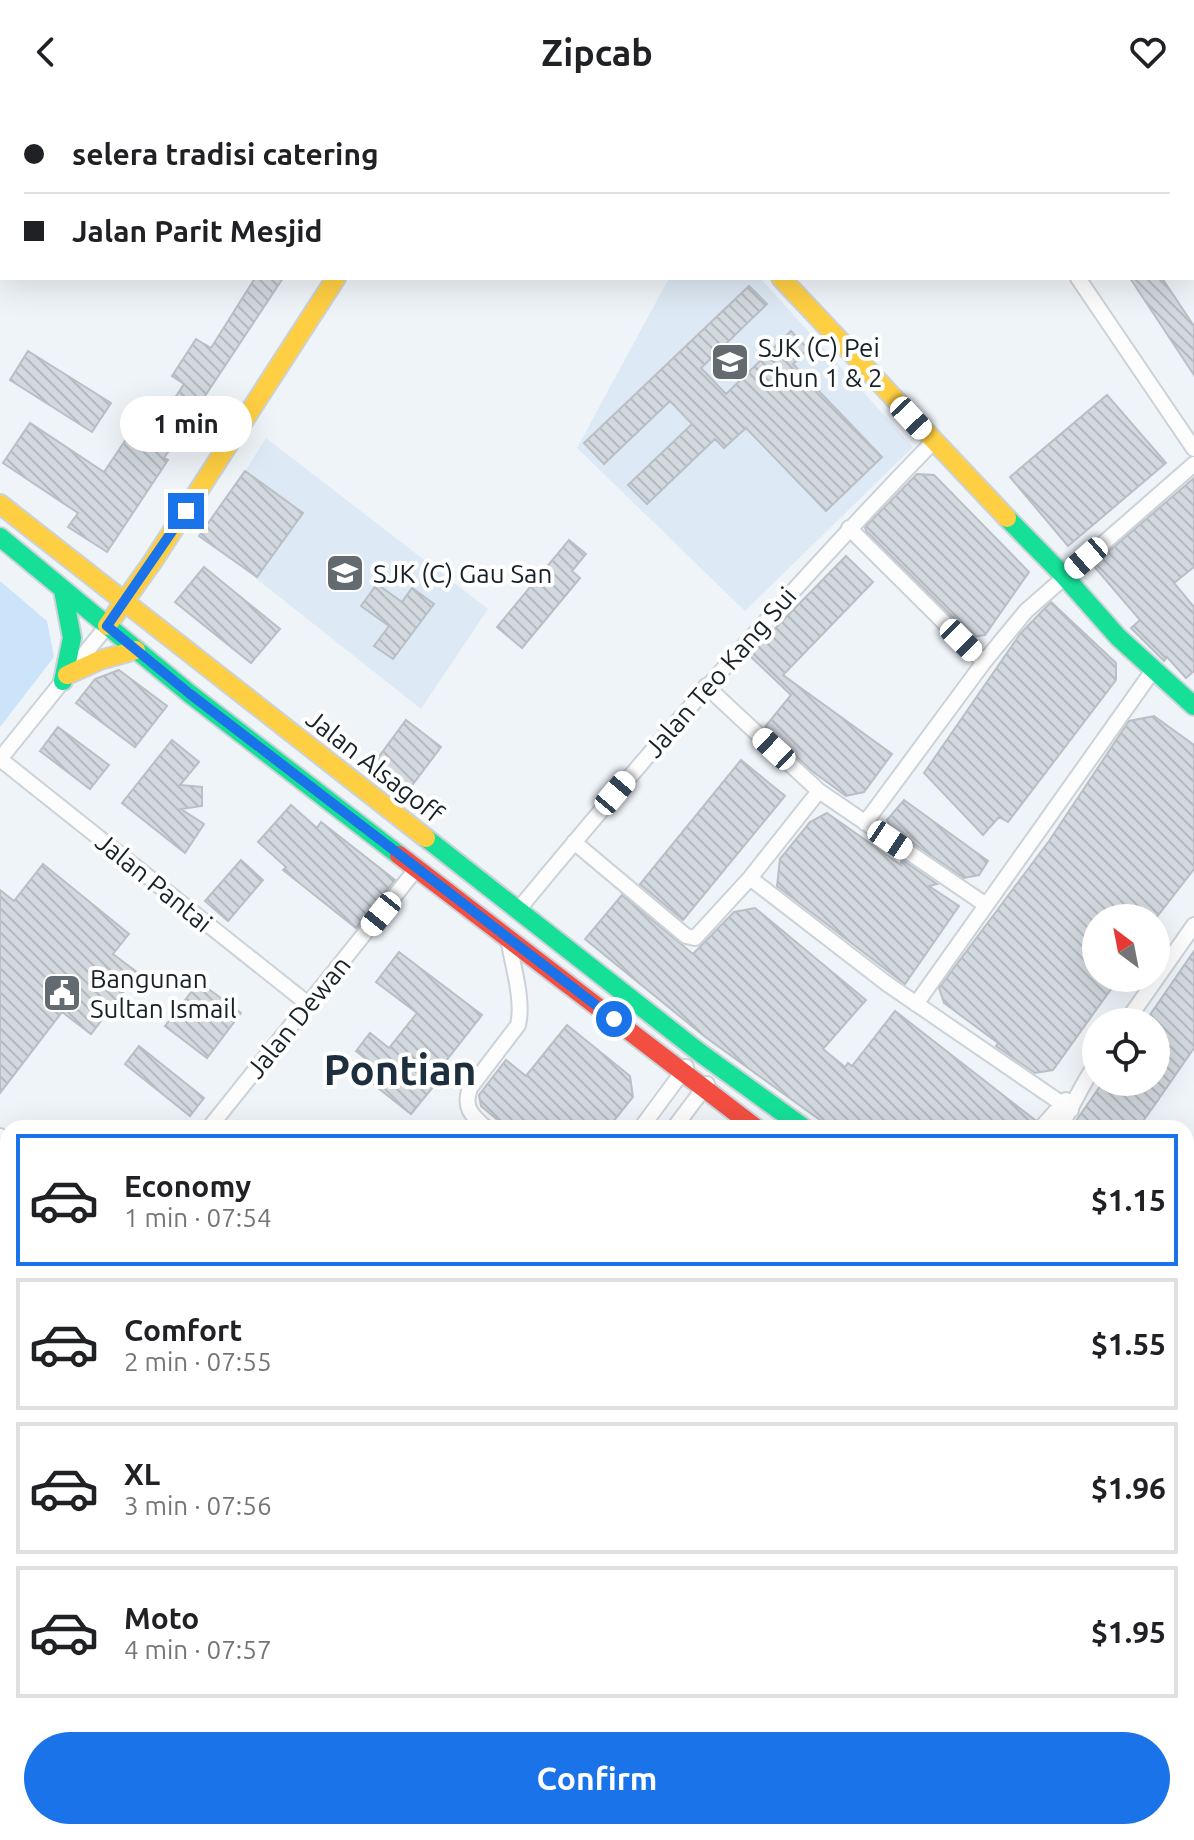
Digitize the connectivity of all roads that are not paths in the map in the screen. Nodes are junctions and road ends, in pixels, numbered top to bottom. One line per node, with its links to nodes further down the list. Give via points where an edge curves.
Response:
1 (335, 280): 12 (main road)
2 (783, 280): 4 (main road)
3 (1079, 280): 5 (street)
4 (933, 442): 8 (street, Jalan Teo Kang Sui); 10 (main road)
5 (1194, 449)
6 (1194, 464): 10 (street)
7 (0, 504): 12 (main road, Jalan Alsagoff)
8 (849, 528): 15 (street); 18 (street, Jalan Teo Kang Sui)
9 (0, 537): 11 (main road)
10 (1065, 577): 15 (street, via 1026,611); 16 (main road)
11 (63, 590): 13 (main road); 17 (main road, via 72,638)
12 (124, 603): 13 (main road); 27 (main road, Jalan Alsagoff)
13 (107, 626): 14 (main road); 17 (street)
14 (136, 650): 17 (main road, via 103,658); 24 (main road)
15 (984, 662): 22 (street)
16 (1154, 669): 19 (main road); 26 (street)
17 (65, 678): 20 (street)
18 (706, 686): 21 (street); 23 (street, Jalan Teo Kang Sui)
19 (1194, 706)
20 (0, 759): 30 (street, Jalan Pantai)
21 (819, 791): 22 (street); 25 (street)
22 (865, 823): 26 (street)
23 (574, 842): 25 (street, via 691,938); 27 (street, Jalan Teo Kang Sui)
24 (417, 868): 29 (main road); 30 (street, Jalan Dewan)
25 (750, 878): 31 (street)
26 (986, 905): 31 (street)
27 (518, 910): 33 (main road, Jalan Alsagoff)
28 (1194, 925): 32 (street)
29 (508, 938): 35 (main road); 40 (street, via 520,1016 470,1088 466,1099)
30 (308, 1004): 39 (street, Jalan Dewan)
31 (916, 1004): 38 (street)
32 (1136, 1008)
33 (699, 1052): 34 (main road, Jalan Alsagoff); 35 (street)
34 (720, 1068): 37 (street); 44 (main road, Jalan Alsagoff)
35 (682, 1072): 37 (main road); 41 (street)
36 (1082, 1083): 38 (street)
37 (704, 1088): 42 (street); 43 (main road)
38 (1066, 1106): 45 (street); 46 (street)
39 (215, 1120)
40 (477, 1120)
41 (647, 1120)
42 (680, 1120)
43 (746, 1120)
44 (793, 1120)
45 (1050, 1120)
46 (1062, 1120)

